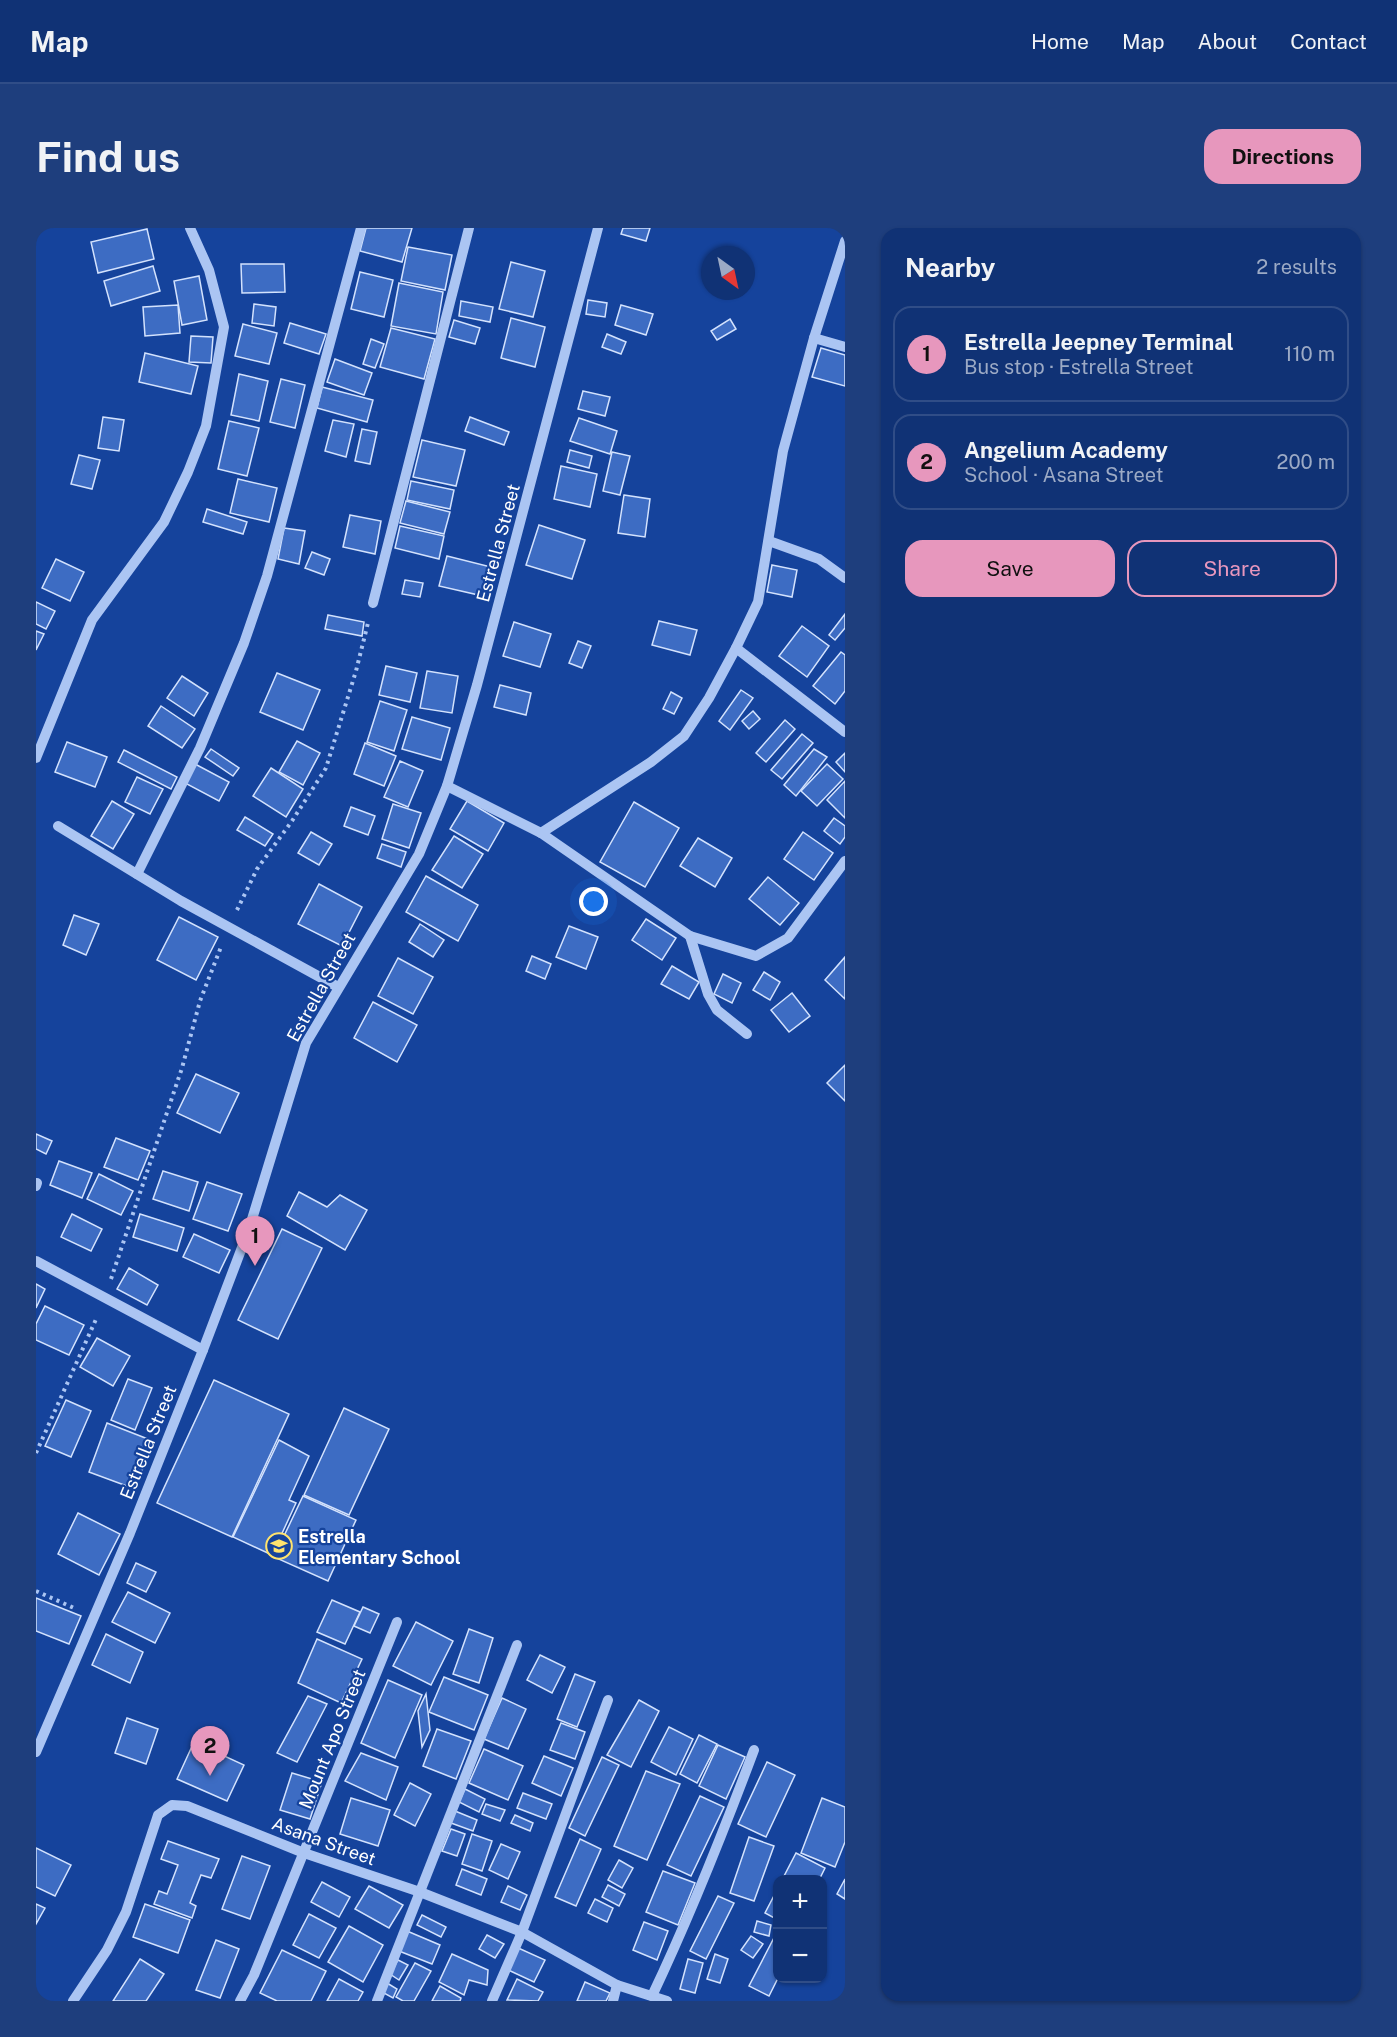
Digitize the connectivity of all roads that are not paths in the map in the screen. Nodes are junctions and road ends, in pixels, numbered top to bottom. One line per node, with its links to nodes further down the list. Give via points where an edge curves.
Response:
1 (190, 228): 13 (street, via 209,270 224,327 206,426 164,522 92,620)
2 (361, 228): 18 (street, via 267,576 244,643 200,748)
3 (469, 228): 10 (street)
4 (598, 228): 14 (street, Estrella Street)
5 (844, 246): 6 (street)
6 (814, 338): 7 (street); 8 (street, via 783,451)
7 (845, 347)
8 (769, 541): 9 (street, via 819,559); 11 (street, via 758,602)
9 (845, 578)
10 (373, 603)
11 (736, 648): 12 (street); 16 (street, via 684,736)
12 (845, 732)
13 (36, 758)
14 (447, 786): 16 (street); 20 (street, Estrella Street, via 419,854)
15 (58, 826): 18 (street)
16 (541, 833): 19 (street)
17 (845, 861): 19 (street, via 788,938 756,956)
18 (137, 874): 20 (street)
19 (690, 936): 21 (street, via 717,1010)
20 (338, 987): 23 (street, Estrella Street, via 306,1043 249,1229)
21 (747, 1034)
22 (36, 1261): 23 (street)
23 (203, 1350): 28 (street, Estrella Street)
24 (397, 1622): 29 (street, Mount Apo Street)
25 (517, 1645): 30 (street)
26 (608, 1700): 31 (street)
27 (754, 1750): 33 (street)
28 (36, 1752)
29 (304, 1853): 30 (street, Asana Street); 34 (street, Asana Street, via 187,1806 172,1805 158,1815 126,1912); 35 (street, Mount Apo Street)
30 (420, 1892): 31 (street, Asana Street); 36 (street)
31 (522, 1932): 32 (street, Asana Street); 37 (street)
32 (617, 1985): 33 (street, Asana Street); 38 (street)
33 (652, 1996): 39 (street, Asana Street)
34 (73, 2001)
35 (240, 2001)
36 (377, 2001)
37 (492, 2001)
38 (613, 2001)
39 (667, 2001)

